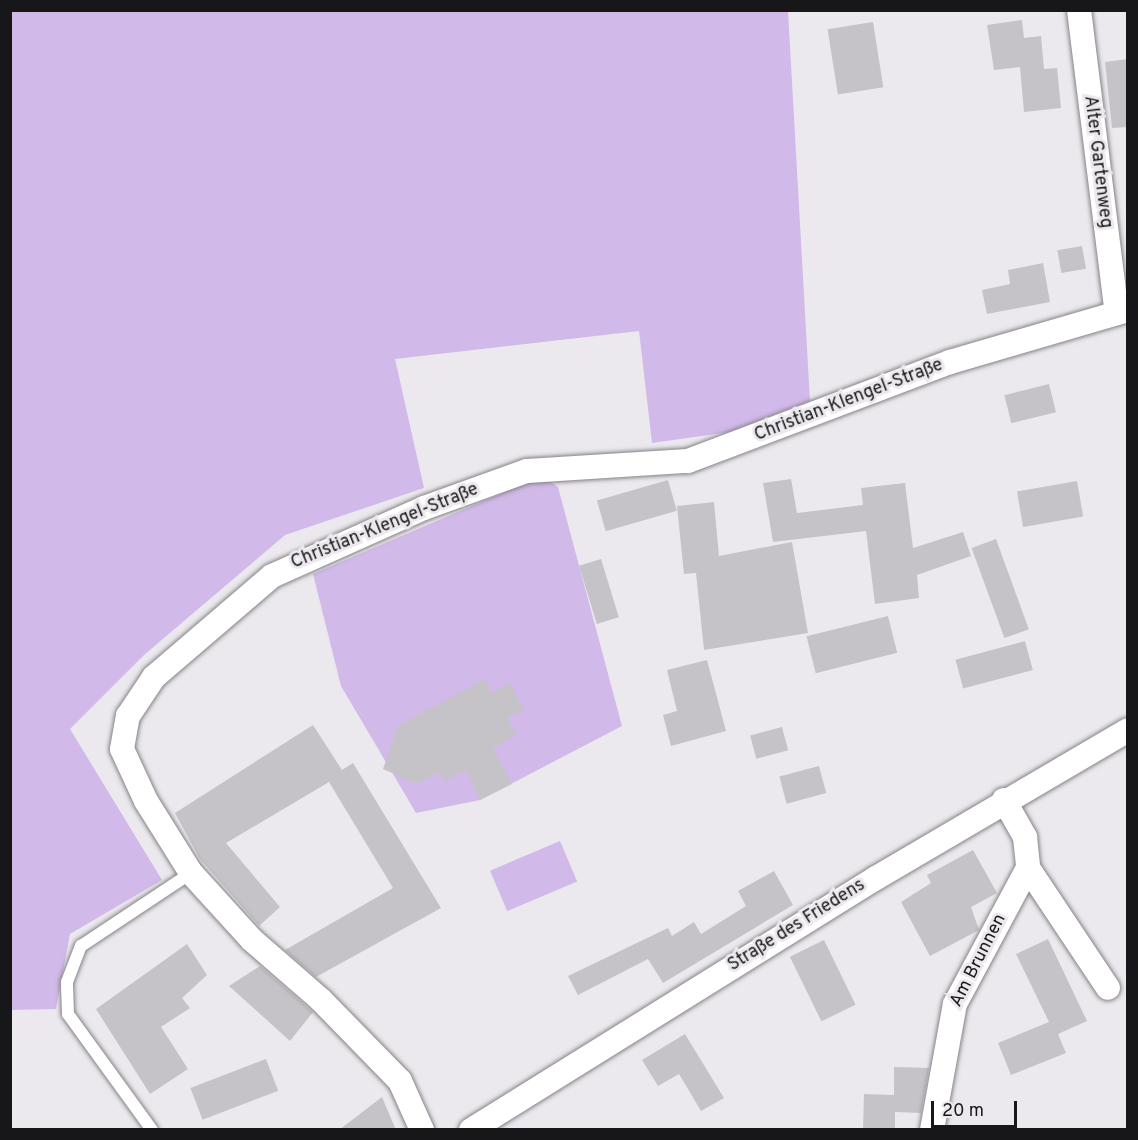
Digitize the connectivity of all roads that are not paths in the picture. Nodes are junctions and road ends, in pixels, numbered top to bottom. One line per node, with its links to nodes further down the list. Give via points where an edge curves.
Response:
1 (1079, 10): 2 (street, Alter Gartenweg)
2 (1122, 311): 6 (street, Christian-Klengel-Straße, via 950,362 688,461 527,471 302,558 272,576 178,654 128,716 122,749 129,771)
3 (1128, 730): 4 (street, Straße des Friedens)
4 (1004, 800): 5 (street, via 1025,837); 10 (street, Straße des Friedens)
5 (1028, 868): 7 (street); 11 (street, Am Brunnen, via 956,1004)
6 (191, 873): 8 (lane, via 81,946 67,982 68,1014); 9 (street, Christian-Klengel-Straße, via 252,940 372,1050 400,1081)
7 (1108, 988)
8 (152, 1130)
9 (422, 1130)
10 (471, 1130)
11 (932, 1130)

